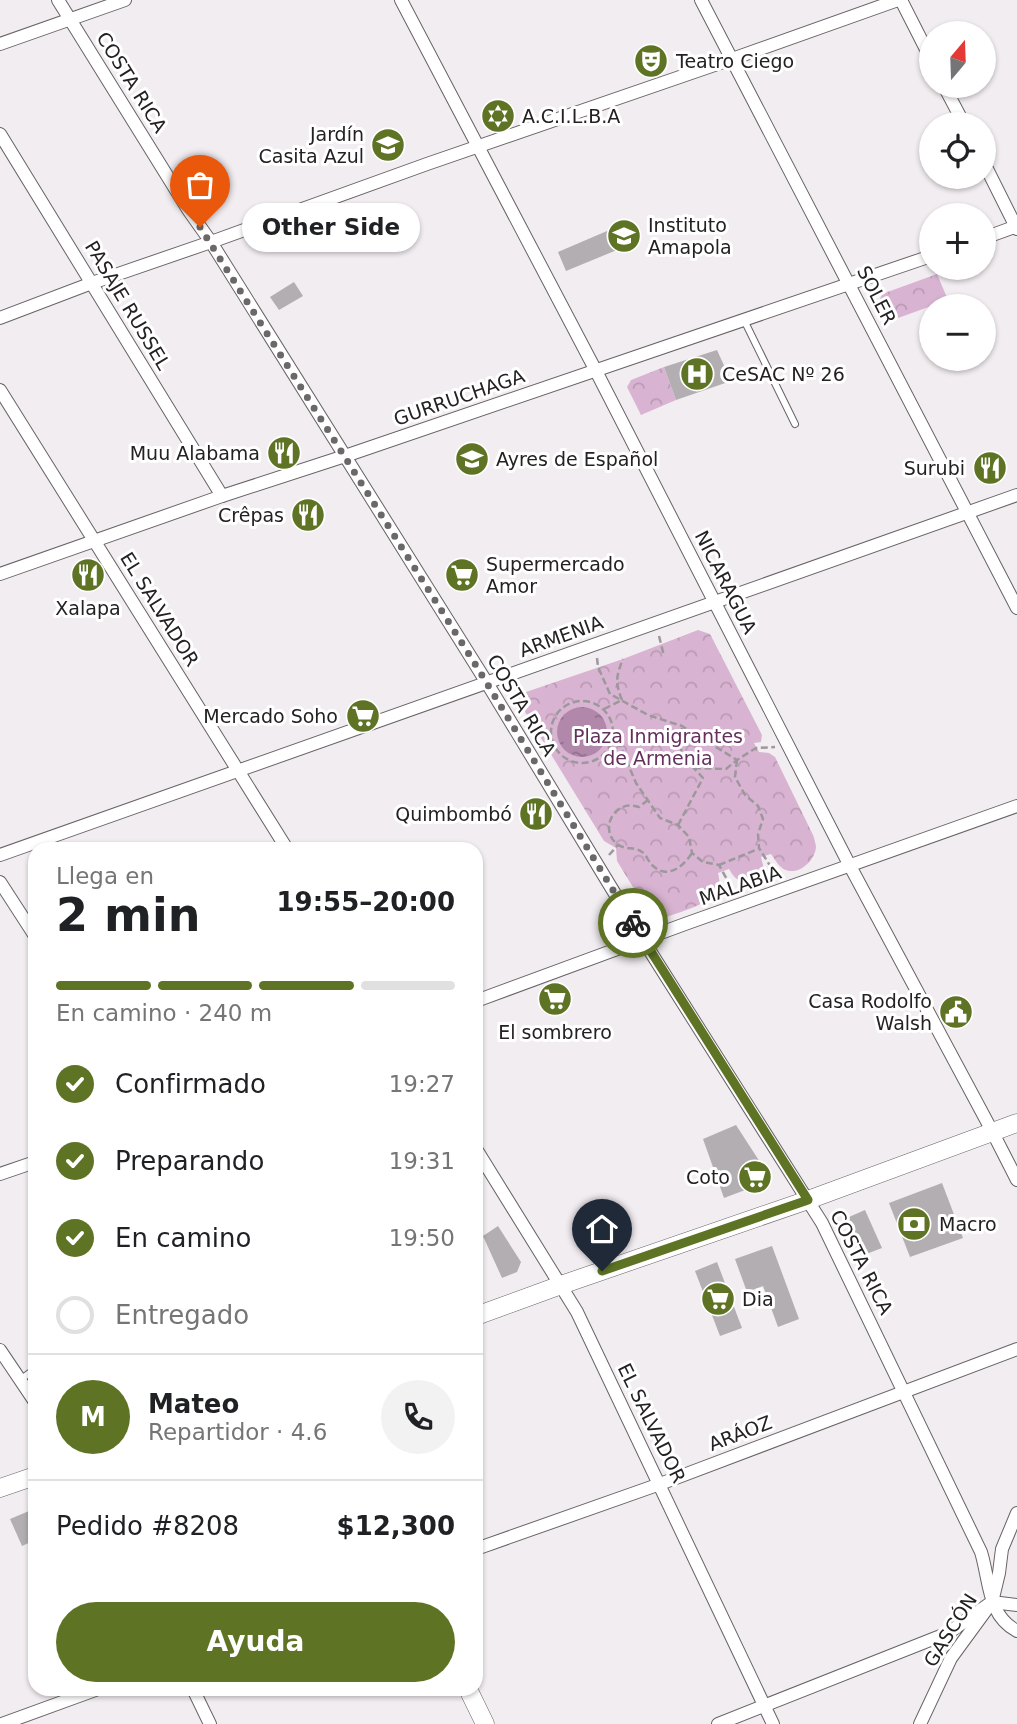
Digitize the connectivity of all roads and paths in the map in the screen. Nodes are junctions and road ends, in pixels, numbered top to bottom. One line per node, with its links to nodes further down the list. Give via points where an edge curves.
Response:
1 (58, 0): 6 (street, COSTA RICA)
2 (125, 0): 6 (street)
3 (401, 0): 11 (street, NICARAGUA)
4 (701, 0): 9 (street, SOLER)
5 (900, 0): 7 (street); 9 (street)
6 (71, 20): 8 (street); 15 (street, COSTA RICA)
7 (919, 36)
8 (0, 44)
9 (732, 59): 11 (street); 18 (street, SOLER)
10 (0, 134): 17 (street, PASAJE RUSSEL)
11 (478, 147): 15 (street); 21 (street, NICARAGUA)
12 (996, 187): 13 (street)
13 (1016, 227): 14 (street)
14 (996, 234)
15 (211, 242): 17 (street); 24 (street, COSTA RICA)
16 (919, 260): 18 (street, GURRUCHAGA)
17 (92, 283): 19 (street); 26 (street, PASAJE RUSSEL)
18 (850, 285): 20 (street, GURRUCHAGA); 27 (street, SOLER)
19 (0, 318)
20 (744, 320): 21 (street, GURRUCHAGA); 23 (lane)
21 (596, 371): 24 (street, GURRUCHAGA); 30 (street, NICARAGUA)
22 (0, 390): 28 (street, EL SALVADOR)
23 (795, 424)
24 (345, 456): 26 (street, GURRUCHAGA); 36 (street, COSTA RICA)
25 (1017, 495): 27 (street, ARMENIA)
26 (222, 496): 28 (street, GURRUCHAGA)
27 (968, 513): 30 (street, ARMENIA); 31 (street, SOLER)
28 (95, 541): 29 (street, GURRUCHAGA); 46 (street, EL SALVADOR)
29 (0, 574)
30 (715, 602): 32 (street, ARMENIA); 57 (street, NICARAGUA)
31 (1017, 608)
32 (658, 622): 33 (street, ARMENIA); 34 (path)
33 (595, 645): 36 (street, ARMENIA); 37 (path, via 598,667 610,694)
34 (664, 656)
35 (623, 659): 37 (path, via 616,687)
36 (487, 683): 46 (street, ARMENIA); 62 (street, COSTA RICA)
37 (622, 700): 38 (path); 39 (path)
38 (604, 709): 40 (path); 41 (path, via 581,700 559,710 552,720)
39 (682, 726): 44 (path); 45 (path, via 681,754)
40 (614, 731): 41 (path, via 606,754 595,761 571,761); 47 (path)
41 (553, 745): 42 (path)
42 (547, 748)
43 (756, 748): 44 (path)
44 (737, 760): 45 (path, via 726,769); 53 (path, via 735,777 763,819)
45 (693, 768): 49 (path, via 702,778)
46 (238, 771): 50 (street, ARMENIA); 51 (street, EL SALVADOR)
47 (648, 800): 49 (path, via 660,818); 54 (path, via 639,807 622,807 610,818 609,833 617,847 642,852 662,871 680,867)
48 (1017, 806): 57 (street, MALABIA)
49 (678, 825): 54 (path, via 689,838)
50 (37, 842)
51 (283, 842)
52 (28, 845): 55 (street, ARMENIA)
53 (759, 848): 56 (path); 59 (path)
54 (692, 853): 56 (path, via 702,862)
55 (0, 855)
56 (719, 865): 60 (path)
57 (850, 866): 59 (street, MALABIA); 65 (street, NICARAGUA)
58 (0, 882): 61 (street)
59 (785, 890): 60 (street, MALABIA)
60 (742, 905): 62 (street, MALABIA)
61 (28, 925)
62 (643, 940): 63 (street, MALABIA); 70 (street, COSTA RICA)
63 (483, 998)
64 (1017, 1123): 65 (main road)
65 (992, 1131): 69 (street, NICARAGUA); 70 (main road)
66 (483, 1160): 71 (street, EL SALVADOR)
67 (28, 1164): 68 (street)
68 (0, 1174)
69 (1017, 1180)
70 (808, 1200): 71 (main road); 78 (street, COSTA RICA)
71 (561, 1285): 72 (main road); 80 (street, EL SALVADOR)
72 (483, 1313)
73 (0, 1349): 76 (street)
74 (1017, 1349): 78 (street, ARÁOZ)
75 (28, 1374): 76 (lane)
76 (20, 1380): 77 (street)
77 (28, 1392)
78 (904, 1392): 80 (street, ARÁOZ); 84 (street, COSTA RICA, via 981,1552)
79 (28, 1478): 81 (main road)
80 (660, 1484): 83 (street, ARÁOZ); 90 (street, EL SALVADOR)
81 (0, 1488)
82 (1017, 1513): 84 (street, GASCÓN, via 1002,1549)
83 (483, 1547)
84 (992, 1602): 85 (street); 86 (street, COSTA RICA, via 1004,1622); 90 (street, via 948,1633); 96 (street, GASCÓN, via 951,1657)
85 (1017, 1605)
86 (1017, 1631)
87 (79, 1696): 91 (street)
88 (196, 1696): 92 (street)
89 (471, 1696): 93 (main road)
90 (764, 1706): 94 (street); 95 (street, EL SALVADOR)
91 (2, 1724)
92 (210, 1724)
93 (485, 1724)
94 (718, 1724)
95 (773, 1724)
96 (920, 1724)

